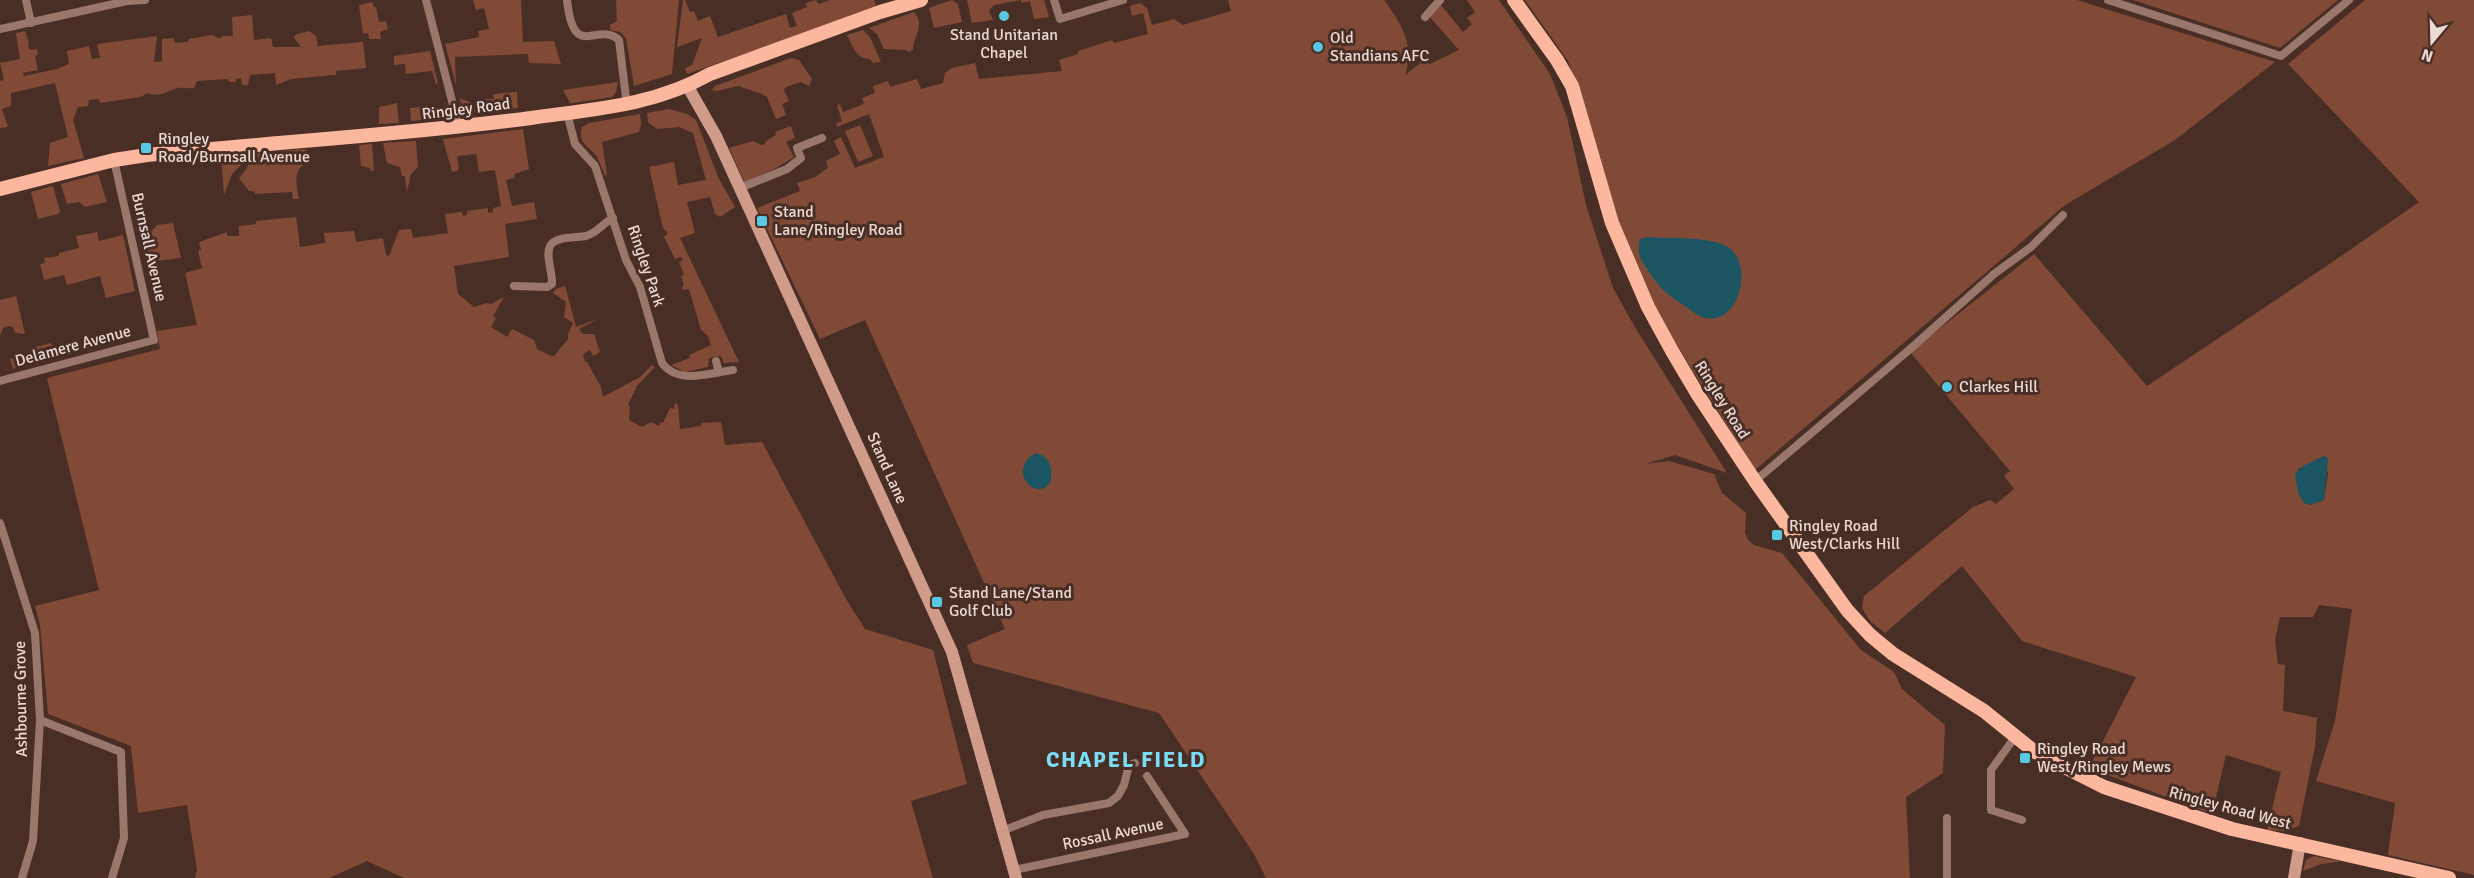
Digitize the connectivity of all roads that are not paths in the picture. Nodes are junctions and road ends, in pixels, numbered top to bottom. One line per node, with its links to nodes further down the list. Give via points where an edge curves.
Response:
1 (26, 0): 14 (street)
2 (145, 0): 12 (street)
3 (426, 0): 19 (street)
4 (567, 0): 17 (street, via 571,27 576,33 614,36 619,40)
5 (921, 0): 16 (main road, Ringley Road, via 710,74)
6 (1053, 0): 7 (street, via 1060,19)
7 (1123, 0)
8 (1440, 0): 13 (street)
9 (1514, 0): 32 (main road, Ringley Road, via 1572,86 1612,223 1648,307 1698,395)
10 (2108, 0): 11 (street, via 2281,56)
11 (2349, 0)
12 (127, 1): 14 (street)
13 (1425, 16)
14 (31, 22): 15 (street)
15 (0, 29)
16 (688, 87): 17 (main road, Ringley Road); 22 (street, Stand Lane)
17 (627, 106): 18 (main road, Ringley Road)
18 (567, 113): 19 (main road, Ringley Road); 25 (street, Ringley Park, via 575,144 596,166)
19 (459, 128): 21 (main road, Ringley Road)
20 (822, 138): 22 (street, via 797,148 801,158 787,169)
21 (114, 160): 23 (main road, Ringley Road); 27 (street, Burnsall Avenue)
22 (740, 188): 40 (street, Stand Lane, via 952,652)
23 (0, 189)
24 (2063, 216): 32 (street)
25 (614, 218): 26 (street, via 588,235 555,241 550,246 552,284); 30 (street, Ringley Park, via 662,363 682,377)
26 (514, 286)
27 (154, 340): 31 (street, Delamere Avenue)
28 (716, 361): 30 (street)
29 (733, 370): 30 (street, Ringley Park)
30 (719, 372)
31 (0, 381)
32 (1755, 481): 35 (main road, Ringley Road, via 1846,610 1870,635)
33 (0, 523): 34 (street, Ashbourne Grove, via 35,633)
34 (40, 720): 43 (street, Ashbourne Grove, via 33,841); 44 (street, via 121,752 124,838)
35 (2015, 736): 38 (street, via 1991,770 1991,810); 41 (main road, Ringley Road West, via 2046,759 2104,787 2207,822)
36 (1134, 763): 40 (street, via 1129,765 1118,796 1109,803 1043,815)
37 (1147, 776): 42 (street, Rossall Avenue, via 1185,834)
38 (2022, 820)
39 (1950, 822): 45 (street)
40 (1002, 831): 42 (street, Stand Lane)
41 (2300, 843): 46 (street); 47 (main road, Ringley Road West)
42 (1015, 874)
43 (22, 878)
44 (112, 878)
45 (1947, 878)
46 (2294, 878)
47 (2449, 878)

